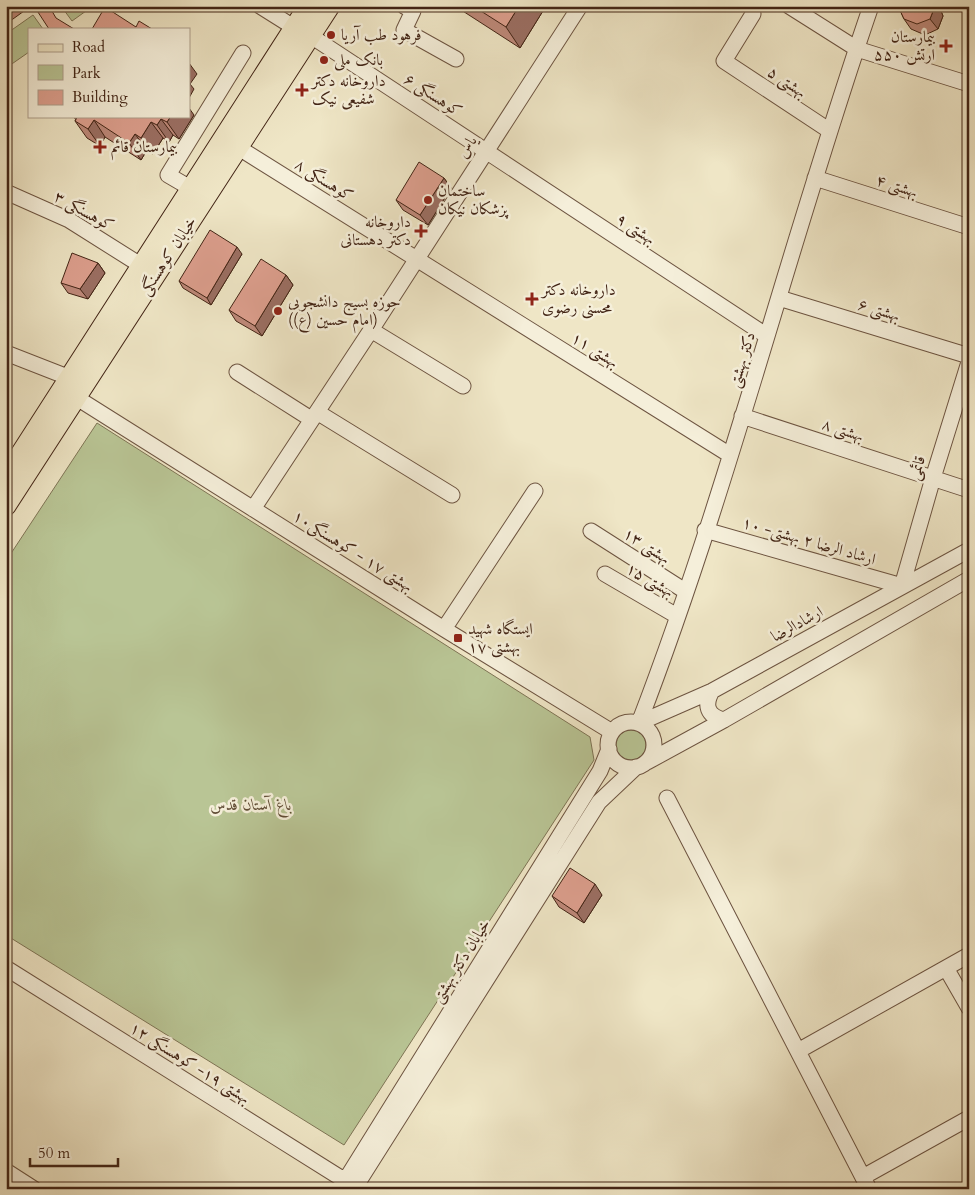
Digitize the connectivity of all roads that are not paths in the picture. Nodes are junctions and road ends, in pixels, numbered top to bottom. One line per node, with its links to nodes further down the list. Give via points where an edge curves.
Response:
1 (260, 6): 9 (street, کوهسنگی ۶)
2 (308, 6): 9 (main road, خیابان کوهسنگی)
3 (330, 6): 9 (main road, خیابان کوهسنگی)
4 (404, 6): 12 (street, via 412,11 404,30)
5 (580, 6): 16 (street, یاس)
6 (789, 6): 10 (street)
7 (871, 6): 10 (street, دکتر بهشتی)
8 (753, 14): 14 (street, بهشتی ۵, via 724,61)
9 (303, 32): 15 (main road, خیابان کوهسنگی); 16 (street, کوهسنگی ۶); 18 (main road, خیابان کوهسنگی)
10 (857, 49): 13 (street); 14 (street, دکتر بهشتی)
11 (244, 53): 18 (street, via 168,175)
12 (456, 59)
13 (969, 84)
14 (830, 131): 17 (street, دکتر بهشتی)
15 (239, 148): 21 (street, کوهسنگی ۸); 32 (main road, خیابان کوهسنگی)
16 (485, 151): 21 (street, یاس); 25 (street, بهشتی ۹)
17 (815, 178): 20 (street, بهشتی ۴); 23 (street, دکتر بهشتی)
18 (192, 189): 22 (main road, خیابان کوهسنگی)
19 (6, 192): 22 (street, کوهسنگی ۳, via 69,220)
20 (969, 227)
21 (416, 258): 24 (street, یاس); 35 (street, بهشتی ۱۱)
22 (142, 266): 30 (main road, خیابان کوهسنگی)
23 (779, 298): 25 (street, دکتر بهشتی); 27 (street, بهشتی ۶)
24 (371, 330): 31 (street); 33 (street, یاس)
25 (768, 336): 34 (street, دکتر بهشتی)
26 (6, 353): 30 (street)
27 (969, 356)
28 (969, 362): 38 (street, قائمی)
29 (237, 372): 33 (street)
30 (67, 377): 36 (street); 37 (main road, خیابان کوهسنگی)
31 (463, 386)
32 (77, 398): 42 (main road, خیابان کوهسنگی); 43 (street, بهشتی ۱۷ - کوهسنگی۱۰)
33 (314, 416): 41 (street); 43 (street, یاس)
34 (742, 416): 35 (street, دکتر بهشتی); 38 (street, بهشتی ۸)
35 (730, 455): 44 (street, دکتر بهشتی)
36 (6, 462)
37 (6, 476)
38 (932, 478): 39 (street, بهشتی ۸); 49 (street, قائمی)
39 (969, 490)
40 (535, 491): 52 (street)
41 (452, 495)
42 (6, 506)
43 (253, 509): 52 (street, بهشتی ۱۷ - کوهسنگی۱۰)
44 (705, 530): 49 (street, ارشاد الرضا ۲ بهشتی- ۱۰); 50 (street, دکتر بهشتی)
45 (591, 531): 50 (street, بهشتی ۱۳)
46 (969, 550): 49 (street, ارشادالرضا)
47 (605, 574): 51 (street, بهشتی ۱۵)
48 (969, 579): 54 (street)
49 (902, 586): 53 (street, ارشادالرضا)
50 (685, 591): 51 (street, دکتر بهشتی)
51 (677, 616): 55 (street, دکتر بهشتی)
52 (444, 629): 56 (street, بهشتی ۱۷ - کوهسنگی۱۰)
53 (712, 691): 54 (street, via 707,706 716,718); 55 (street, ارشادالرضا)
54 (724, 720): 58 (street)
55 (639, 723): 56 (street, via 621,724); 58 (street, via 648,729 654,740 653,752)
56 (612, 732): 57 (street)
57 (609, 750): 58 (street, via 619,764 630,768); 68 (street, خیابان دکتر بهشتی, via 595,779)
58 (641, 764): 68 (street, خیابان دکتر بهشتی, via 599,802)
59 (667, 798): 64 (street)
60 (969, 955): 62 (street)
61 (6, 968): 68 (street, بهشتی ۱۹- کوهسنگی ۱۲)
62 (946, 968): 63 (street); 64 (street)
63 (969, 1008)
64 (798, 1051): 67 (street)
65 (969, 1118): 67 (street)
66 (6, 1171): 69 (street)
67 (866, 1183)
68 (348, 1186)
69 (34, 1189)

